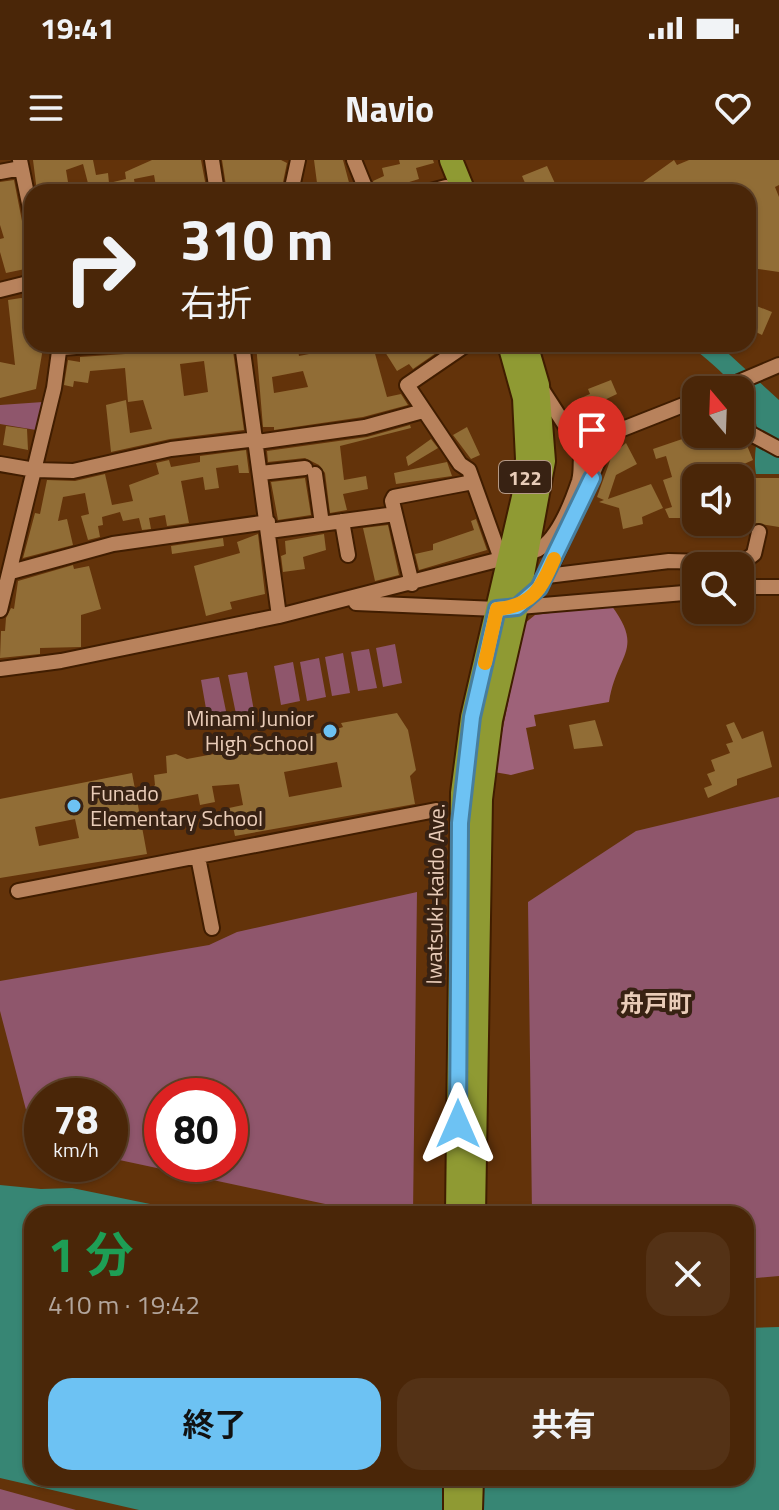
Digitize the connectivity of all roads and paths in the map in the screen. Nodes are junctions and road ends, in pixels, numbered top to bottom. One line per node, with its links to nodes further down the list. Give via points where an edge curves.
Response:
1 (212, 160): 9 (street)
2 (298, 160): 10 (street)
3 (354, 160): 11 (street)
4 (435, 160): 12 (highway)
5 (451, 160): 13 (highway)
6 (20, 164): 7 (street); 8 (street)
7 (0, 172)
8 (24, 184)
9 (216, 184)
10 (293, 184)
11 (364, 184)
12 (444, 184)
13 (447, 184)
14 (24, 284): 15 (street)
15 (0, 290)
16 (59, 352): 32 (street)
17 (243, 352): 28 (street)
18 (455, 352): 25 (street, via 407,385)
19 (511, 352): 52 (highway, Iwatsuki-kaido Ave. / 122, via 524,398 527,459)
20 (528, 352): 23 (highway, Iwatsuki-kaido Ave. / 122)
21 (774, 368): 22 (street)
22 (754, 376)
23 (538, 385): 29 (street, via 572,436); 52 (highway, Iwatsuki-kaido Ave. / 122, via 544,461)
24 (682, 406): 27 (street)
25 (423, 411): 28 (street, via 365,427); 34 (street)
26 (754, 436): 30 (street)
27 (609, 437): 29 (street); 45 (street)
28 (257, 440): 32 (street, via 171,449 73,471); 33 (street)
29 (587, 443): 42 (street, via 581,450 579,482 554,533 548,544)
30 (779, 449)
31 (0, 464): 32 (street)
32 (35, 470): 44 (street)
33 (261, 473): 36 (street, via 310,471); 40 (street)
34 (473, 482): 37 (street, via 394,497); 46 (street, via 503,559)
35 (334, 497): 36 (street)
36 (318, 498): 39 (street)
37 (395, 514): 38 (street); 46 (street)
38 (342, 521): 39 (street); 43 (street)
39 (322, 524): 40 (street)
40 (268, 526): 44 (street, via 113,544); 54 (street)
41 (759, 532): 45 (street, via 754,554 742,563 669,561)
42 (534, 551)
43 (348, 555)
44 (11, 572): 47 (street)
45 (547, 576): 52 (street, via 530,599)
46 (412, 584): 51 (street)
47 (3, 587): 53 (street)
48 (754, 587): 49 (street)
49 (779, 587)
50 (682, 593): 52 (street)
51 (340, 602): 52 (street); 54 (street)
52 (507, 608): 57 (highway, Iwatsuki-kaido Ave. / 122)
53 (0, 610)
54 (279, 616): 55 (street)
55 (0, 669)
56 (436, 810): 58 (street)
57 (470, 823): 61 (highway, Iwatsuki-kaido Ave. / 122); 62 (highway, Iwatsuki-kaido Ave. / 122)
58 (198, 857): 59 (street); 60 (street)
59 (18, 891)
60 (212, 928)
61 (457, 1206)
62 (474, 1206)
63 (455, 1486): 65 (highway)
64 (472, 1486): 66 (highway)
65 (455, 1510)
66 (471, 1510)

